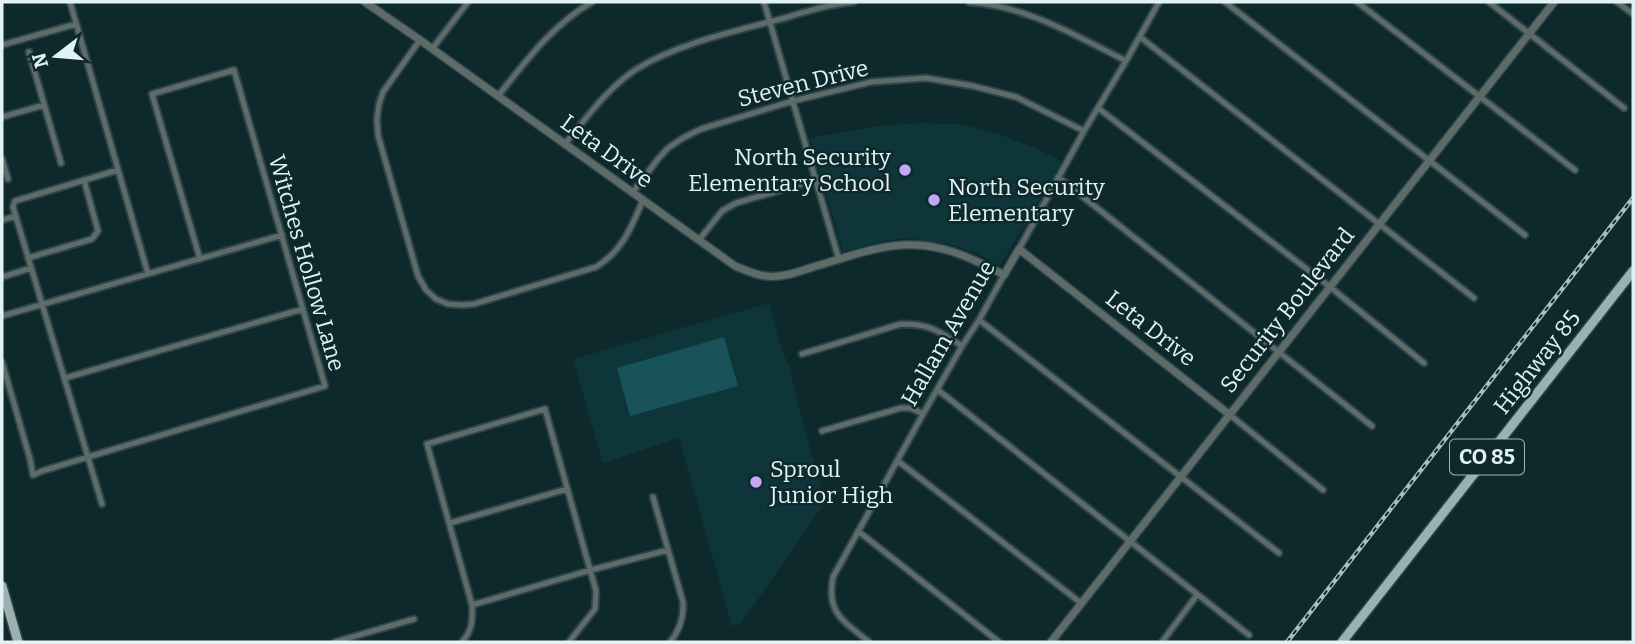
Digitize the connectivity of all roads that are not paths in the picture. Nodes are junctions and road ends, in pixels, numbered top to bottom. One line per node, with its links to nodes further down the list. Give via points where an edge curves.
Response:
1 (70, 2): 16 (street)
2 (365, 2): 19 (street, Leta Drive)
3 (468, 2): 21 (street)
4 (592, 2): 24 (street, via 556,28)
5 (764, 2): 15 (street)
6 (854, 2): 15 (street)
7 (969, 2): 23 (street, via 1051,23)
8 (1159, 2): 18 (street, Hallam Avenue)
9 (1225, 2): 34 (street)
10 (1357, 2): 25 (street)
11 (1489, 2): 17 (street)
12 (1554, 2): 17 (street, Security Boulevard)
13 (1617, 2): 14 (street)
14 (1633, 14)
15 (770, 22): 26 (street); 32 (street, via 683,47 635,71 602,98)
16 (76, 23): 20 (street); 36 (street)
17 (1530, 33): 25 (street, Security Boulevard); 29 (street)
18 (1140, 37): 23 (street, Hallam Avenue); 46 (street)
19 (420, 40): 21 (street, Leta Drive); 43 (street, via 383,92 378,135 418,276 436,299 474,304 596,267 622,243)
20 (2, 45)
21 (432, 48): 24 (street, Leta Drive)
22 (29, 52): 27 (street)
23 (1126, 61): 28 (street, Hallam Avenue)
24 (498, 96): 32 (street, Leta Drive)
25 (1480, 96): 34 (street, Security Boulevard); 37 (street)
26 (793, 101): 31 (street, Steven Drive, via 871,82 926,78 1016,97); 41 (street); 42 (street, Steven Drive, via 684,138 657,159)
27 (44, 105): 30 (street); 35 (street)
28 (1098, 108): 31 (street, Hallam Avenue); 59 (street)
29 (1624, 108)
30 (2, 117)
31 (1083, 131): 38 (street, Hallam Avenue)
32 (565, 144): 42 (street, Leta Drive)
33 (2, 159): 39 (street)
34 (1429, 161): 46 (street, Security Boulevard); 48 (street)
35 (61, 163)
36 (118, 170): 40 (street); 56 (street)
37 (1575, 170)
38 (1058, 177): 50 (street, Hallam Avenue); 66 (street)
39 (8, 179)
40 (84, 180): 44 (street, via 15,201); 51 (street, via 99,231 92,239)
41 (816, 180): 49 (street, via 736,203 722,211); 53 (street)
42 (633, 192): 43 (street, Leta Drive)
43 (643, 200): 49 (street, Leta Drive)
44 (16, 216): 45 (street); 51 (street)
45 (2, 220)
46 (1380, 224): 59 (street, Security Boulevard); 60 (street)
47 (282, 235): 52 (street); 52 (street, Witches Hollow Lane, via 234,71 222,74 152,94); 62 (street, Witches Hollow Lane)
48 (1525, 235)
49 (699, 240): 53 (street, Leta Drive, via 735,265 766,276 784,276)
50 (1019, 249): 57 (street, Hallam Avenue); 73 (street, Leta Drive)
51 (29, 258): 54 (street)
52 (200, 258): 56 (street)
53 (839, 260): 57 (street, Leta Drive, via 918,244 955,252)
54 (31, 268): 58 (street); 61 (street)
55 (1633, 271): 104 (main road, Highway 85 / CO 85)
56 (148, 274): 61 (street)
57 (1004, 275): 64 (street, Hallam Avenue)
58 (2, 277)
59 (1330, 287): 66 (street, Security Boulevard); 69 (street)
60 (1474, 298)
61 (43, 304): 63 (street); 70 (street)
62 (303, 309): 70 (street); 76 (street, Witches Hollow Lane, via 325,386)
63 (2, 316)
64 (979, 320): 65 (street, Hallam Avenue); 78 (street)
65 (962, 346): 67 (street, via 930,327 901,324); 71 (street, Hallam Avenue)
66 (1280, 351): 73 (street, Security Boulevard); 74 (street)
67 (802, 354)
68 (2, 362): 76 (street, Witches Hollow Lane, via 33,475)
69 (1424, 363)
70 (65, 378): 76 (street)
71 (938, 390): 72 (street, Hallam Avenue); 85 (street)
72 (923, 414): 75 (street, via 901,408); 77 (street, Hallam Avenue)
73 (1230, 415): 78 (street, Security Boulevard); 80 (street, Leta Drive)
74 (1372, 426)
75 (822, 431)
76 (88, 457): 82 (street)
77 (898, 461): 84 (street, Hallam Avenue); 91 (street)
78 (1181, 477): 85 (street, Security Boulevard); 87 (street)
79 (568, 489): 83 (street); 83 (street, via 545,409 427,444); 88 (street)
80 (1323, 490)
81 (653, 497): 86 (street)
82 (102, 504)
83 (450, 523): 92 (street)
84 (858, 531): 100 (street, Hallam Avenue, via 833,577 830,592 841,619); 101 (street)
85 (1130, 541): 90 (street); 91 (street, Security Boulevard)
86 (668, 550): 88 (street); 99 (street, via 684,612)
87 (1279, 553)
88 (591, 570): 92 (street); 98 (street, via 595,609)
89 (2, 586): 95 (main road)
90 (1197, 595): 94 (street); 103 (street)
91 (1082, 603): 102 (street, Security Boulevard)
92 (472, 605): 97 (street, via 473,623)
93 (414, 619): 96 (street)
94 (1249, 635)
95 (18, 642)
96 (335, 642)
97 (462, 642)
98 (569, 642)
99 (670, 642)
100 (869, 642)
101 (999, 642)
102 (1051, 642)
103 (1162, 642)
104 (1342, 642)

